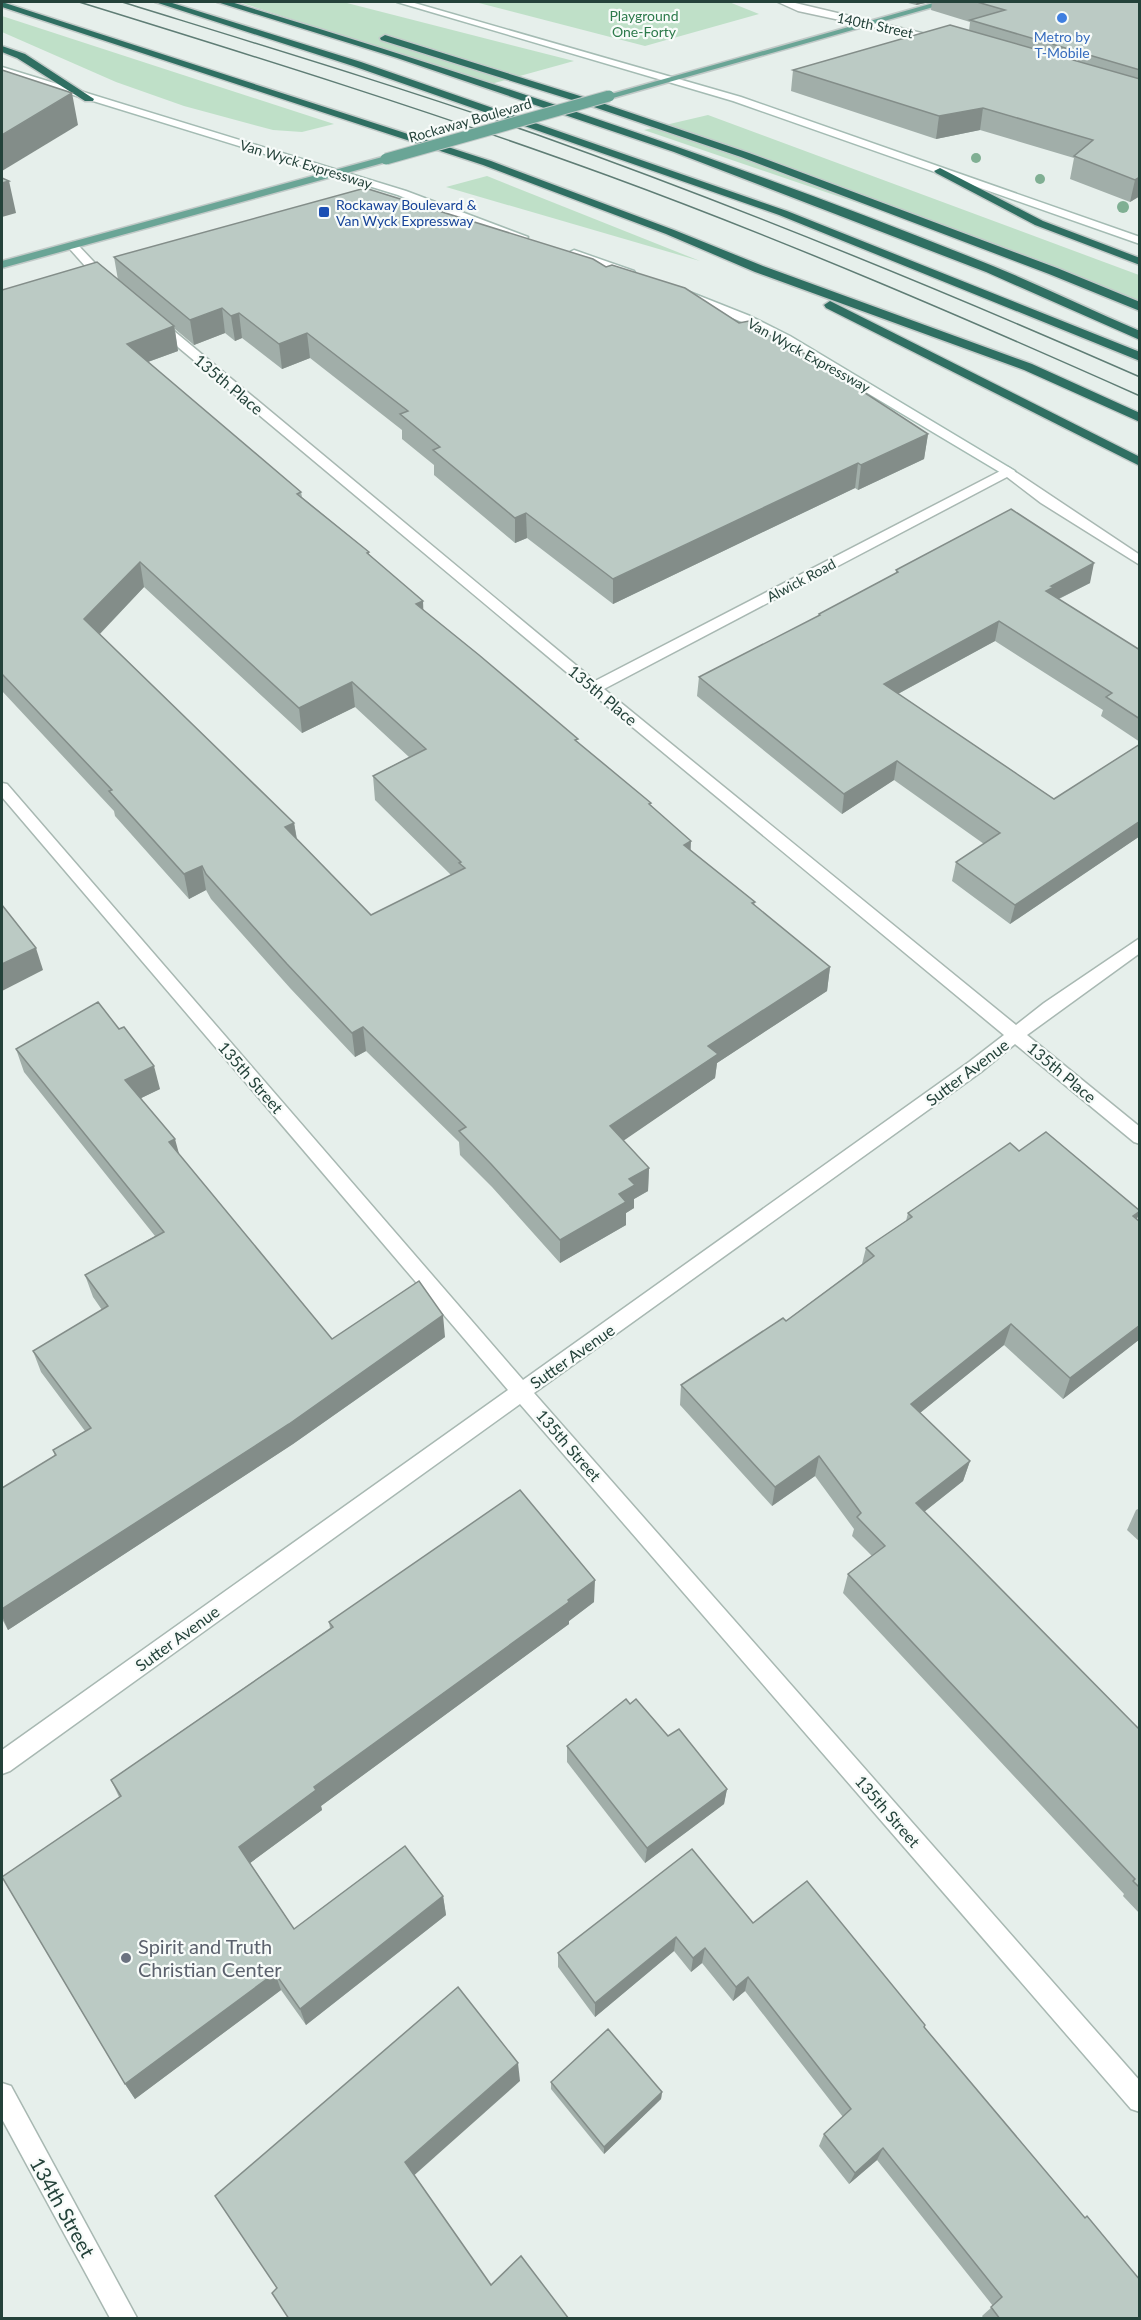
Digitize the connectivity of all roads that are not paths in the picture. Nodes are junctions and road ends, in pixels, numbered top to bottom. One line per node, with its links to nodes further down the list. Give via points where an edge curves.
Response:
1 (160, 2): 29 (highway, via 389,75 783,213)
2 (222, 2): 28 (highway, via 401,56 678,150 990,269)
3 (402, 2): 12 (street)
4 (783, 2): 7 (street, 140th Street)
5 (946, 2): 7 (main road, Rockaway Boulevard)
6 (2, 4): 22 (highway, via 487,163)
7 (866, 23): 9 (street, 140th Street); 12 (main road, Rockaway Boulevard)
8 (372, 34): 26 (highway, via 745,154 1053,270)
9 (956, 43)
10 (2, 49): 13 (highway, via 21,56)
11 (2, 70): 13 (street, Van Wyck Expressway)
12 (671, 78): 14 (street); 15 (main road, Rockaway Boulevard, bridge)
13 (89, 99): 15 (street, Van Wyck Expressway)
14 (940, 171): 16 (street); 20 (highway, via 1039,223)
15 (336, 172): 17 (street, Van Wyck Expressway); 18 (main road, Rockaway Boulevard)
16 (1140, 241)
17 (536, 242)
18 (73, 246): 21 (main road, Rockaway Boulevard); 25 (street)
19 (558, 249): 23 (street)
20 (1140, 262)
21 (2, 265)
22 (759, 269): 30 (highway, via 1028,367); 31 (highway)
23 (641, 278)
24 (672, 290): 32 (street, Van Wyck Expressway, via 786,339)
25 (118, 292)
26 (1140, 307)
27 (146, 314): 34 (street, 135th Place)
28 (1140, 336)
29 (1140, 357)
30 (1140, 418)
31 (1140, 462)
32 (1008, 471): 33 (street, Van Wyck Expressway); 34 (street, Alwick Road)
33 (1140, 561)
34 (594, 688): 37 (street, 135th Place)
35 (2, 788): 39 (street, 135th Street)
36 (1140, 944): 37 (street, Sutter Avenue)
37 (1016, 1035): 38 (street, 135th Place); 39 (street, Sutter Avenue)
38 (1140, 1137)
39 (522, 1392): 40 (street, Sutter Avenue); 42 (street, 135th Street)
40 (2, 1763)
41 (2, 2096): 43 (street, 134th Street)
42 (1140, 2100)
43 (124, 2319)

